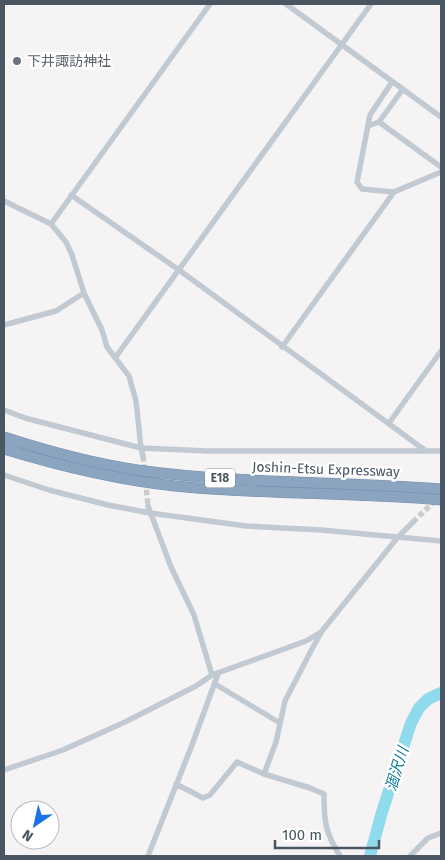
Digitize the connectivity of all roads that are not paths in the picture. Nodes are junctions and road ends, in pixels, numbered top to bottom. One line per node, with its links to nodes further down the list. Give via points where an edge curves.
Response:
1 (210, 4): 13 (street)
2 (286, 4): 4 (street)
3 (371, 4): 4 (street)
4 (342, 44): 5 (street); 16 (street)
5 (392, 82): 6 (street); 9 (street, via 370,115)
6 (403, 89): 7 (street); 8 (street)
7 (441, 117)
8 (379, 122): 9 (street); 10 (street)
9 (368, 126): 12 (street, via 357,182 362,189)
10 (441, 167)
11 (441, 172): 12 (street)
12 (394, 192): 19 (street)
13 (72, 195): 15 (street); 16 (street)
14 (4, 200): 15 (street)
15 (52, 224): 17 (street, via 72,254)
16 (179, 270): 19 (street); 21 (street)
17 (84, 294): 18 (street, via 56,311); 21 (street)
18 (4, 325)
19 (282, 347): 23 (street)
20 (441, 351): 23 (street)
21 (115, 358): 25 (street, via 129,376 136,401)
22 (4, 410): 25 (street)
23 (389, 423): 27 (street)
24 (4, 437): 31 (highway, Joshin-Etsu Expressway / E18, via 136,470)
25 (140, 448): 27 (street); 29 (street)
26 (4, 449): 32 (highway, Joshin-Etsu Expressway / E18, via 101,475 173,486)
27 (426, 451): 28 (street)
28 (441, 451)
29 (143, 456)
30 (4, 475): 34 (street, via 83,499)
31 (441, 489)
32 (441, 500)
33 (148, 506): 34 (street)
34 (150, 513): 36 (street, via 246,526); 39 (street, via 194,615)
35 (413, 522): 36 (street)
36 (398, 538): 37 (street); 38 (street)
37 (441, 541)
38 (322, 631): 39 (street, via 306,641); 41 (street, via 285,701)
39 (215, 675): 40 (street); 42 (street, via 162,704 63,750)
40 (215, 684): 41 (street); 44 (street)
41 (280, 723): 43 (street)
42 (4, 770)
43 (264, 774): 44 (street, via 237,762 204,798); 47 (street, via 324,794 324,821)
44 (176, 784): 46 (street)
45 (441, 833): 48 (street, via 428,838)
46 (148, 856)
47 (340, 856)
48 (410, 856)

